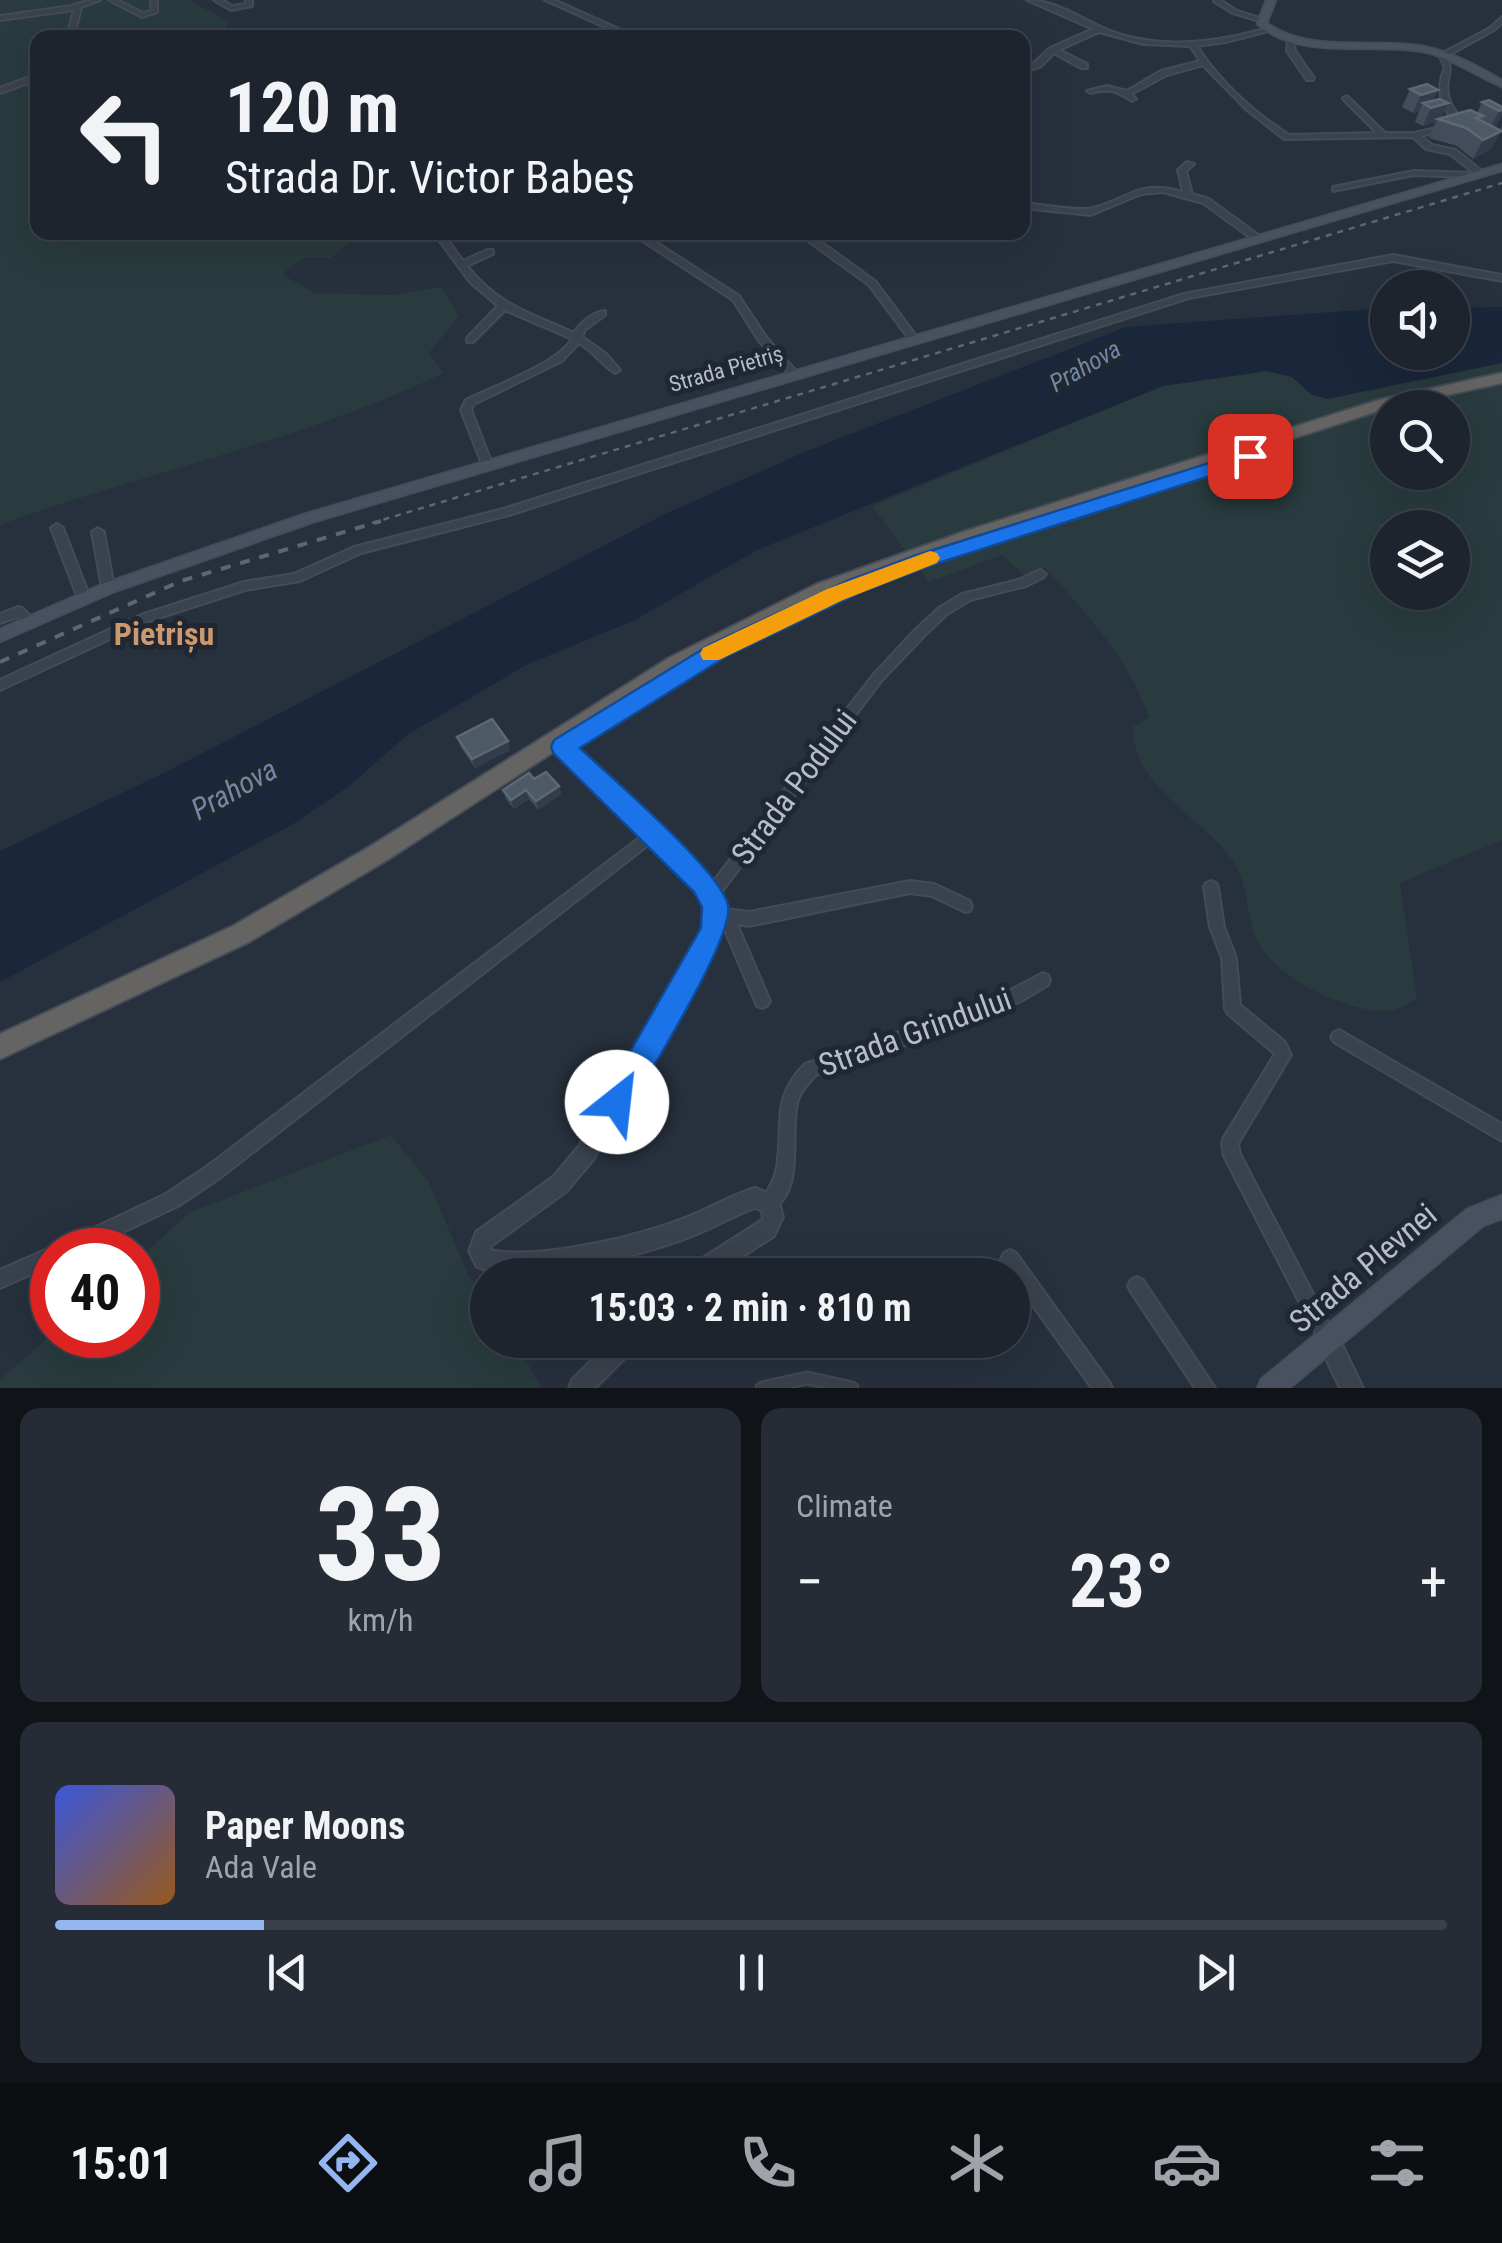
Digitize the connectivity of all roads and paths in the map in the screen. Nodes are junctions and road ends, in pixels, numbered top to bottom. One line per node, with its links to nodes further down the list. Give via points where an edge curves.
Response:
1 (97, 0): 10 (street)
2 (112, 0): 3 (street, via 142,15 154,12)
3 (154, 0)
4 (216, 0): 9 (street, via 230,8)
5 (548, 0): 16 (street)
6 (1030, 0): 14 (street)
7 (1271, 0): 13 (main road)
8 (1217, 1): 13 (street)
9 (246, 4)
10 (78, 7): 11 (street); 15 (street)
11 (0, 18)
12 (1502, 19): 17 (street)
13 (1265, 25): 19 (main road); 20 (street, via 1224,43)
14 (1099, 29): 20 (street); 21 (street)
15 (72, 30)
16 (617, 30)
17 (1484, 34): 18 (street); 22 (street)
18 (1502, 36)
19 (1290, 37): 22 (main road); 27 (street, via 1291,51)
20 (1193, 45): 23 (street)
21 (1053, 50): 25 (street); 26 (street)
22 (1443, 55): 24 (main road)
23 (1204, 62): 31 (street, via 1156,76 1130,96 1104,86); 35 (street, via 1286,136)
24 (1454, 64): 29 (main road); 33 (street, via 1443,79 1445,100)
25 (1030, 66)
26 (1084, 66)
27 (1310, 78)
28 (30, 79): 30 (street)
29 (1502, 84)
30 (0, 91)
31 (1091, 92)
32 (1348, 98): 35 (street)
33 (1459, 122): 34 (street); 36 (street)
34 (1476, 130)
35 (1382, 134): 36 (street)
36 (1415, 135): 39 (street, via 1428,147 1453,152)
37 (1190, 164): 41 (street, via 1182,170)
38 (1502, 167): 39 (main road, Strada Pietriș)
39 (1477, 174): 40 (street, via 1414,173); 43 (main road, Strada Pietriș)
40 (1336, 190)
41 (1188, 194): 42 (street, via 1147,190 1090,212); 43 (street)
42 (1030, 207)
43 (1258, 239): 53 (main road, Strada Pietriș)
44 (443, 240): 48 (street)
45 (645, 240): 56 (street, via 736,298)
46 (813, 240): 53 (street, via 872,283)
47 (490, 252): 48 (street)
48 (461, 265): 50 (street)
49 (1502, 278): 70 (street, via 1393,258 1188,296 667,462 358,550 296,578 244,586 162,613)
50 (504, 306): 52 (street); 54 (street)
51 (602, 313): 52 (street)
52 (578, 336): 55 (street); 61 (street, via 560,359 466,406)
53 (913, 338): 56 (main road, Strada Pietriș)
54 (470, 340)
55 (615, 370)
56 (793, 373): 61 (main road, Strada Pietriș)
57 (1502, 378): 79 (highway, via 1385,404 824,588 676,663 242,934)
58 (1502, 388): 59 (highway)
59 (1470, 395)
60 (1370, 418): 71 (highway, via 854,586 719,650)
61 (487, 464): 65 (main road, Strada Pietriș)
62 (57, 528): 66 (street)
63 (98, 532): 65 (street)
64 (1040, 574): 74 (street, Strada Podului, via 1018,587 958,601 902,652)
65 (108, 588): 66 (main road, Strada Pietriș)
66 (84, 598): 68 (main road, Strada Pietriș)
67 (0, 618): 68 (street, via 18,610)
68 (30, 622): 69 (main road, Strada Pietriș)
69 (0, 636)
70 (0, 685)
71 (563, 747): 72 (street); 80 (highway, via 248,943)
72 (651, 835): 74 (street); 84 (street, via 215,1171)
73 (1211, 888): 90 (street, via 1233,1008 1284,1055 1236,1131 1232,1156)
74 (718, 906): 75 (street, via 749,920 910,887 934,890); 77 (street); 82 (street, Strada Podului, via 714,930 586,1153 546,1196 483,1240 479,1251 494,1262 539,1260 656,1238 755,1198)
75 (965, 906)
76 (1043, 980): 82 (street, Strada Grindului, via 968,1018 802,1076 788,1112 785,1184)
77 (762, 1001)
78 (1339, 1037): 81 (street)
79 (0, 1046)
80 (0, 1059)
81 (1502, 1132)
82 (770, 1203): 85 (street, via 770,1227)
83 (1502, 1207): 90 (main road, Strada Plevnei, via 1474,1217)
84 (113, 1228)
85 (722, 1258)
86 (30, 1266): 87 (street)
87 (0, 1279)
88 (1137, 1286): 96 (street)
89 (1030, 1287): 95 (street)
90 (1327, 1338): 97 (main road, Strada Plevnei); 98 (street)
91 (609, 1358): 92 (street)
92 (580, 1388)
93 (762, 1388): 94 (street, via 812,1378)
94 (852, 1388)
95 (1103, 1388)
96 (1206, 1388)
97 (1270, 1388)
98 (1352, 1388)

